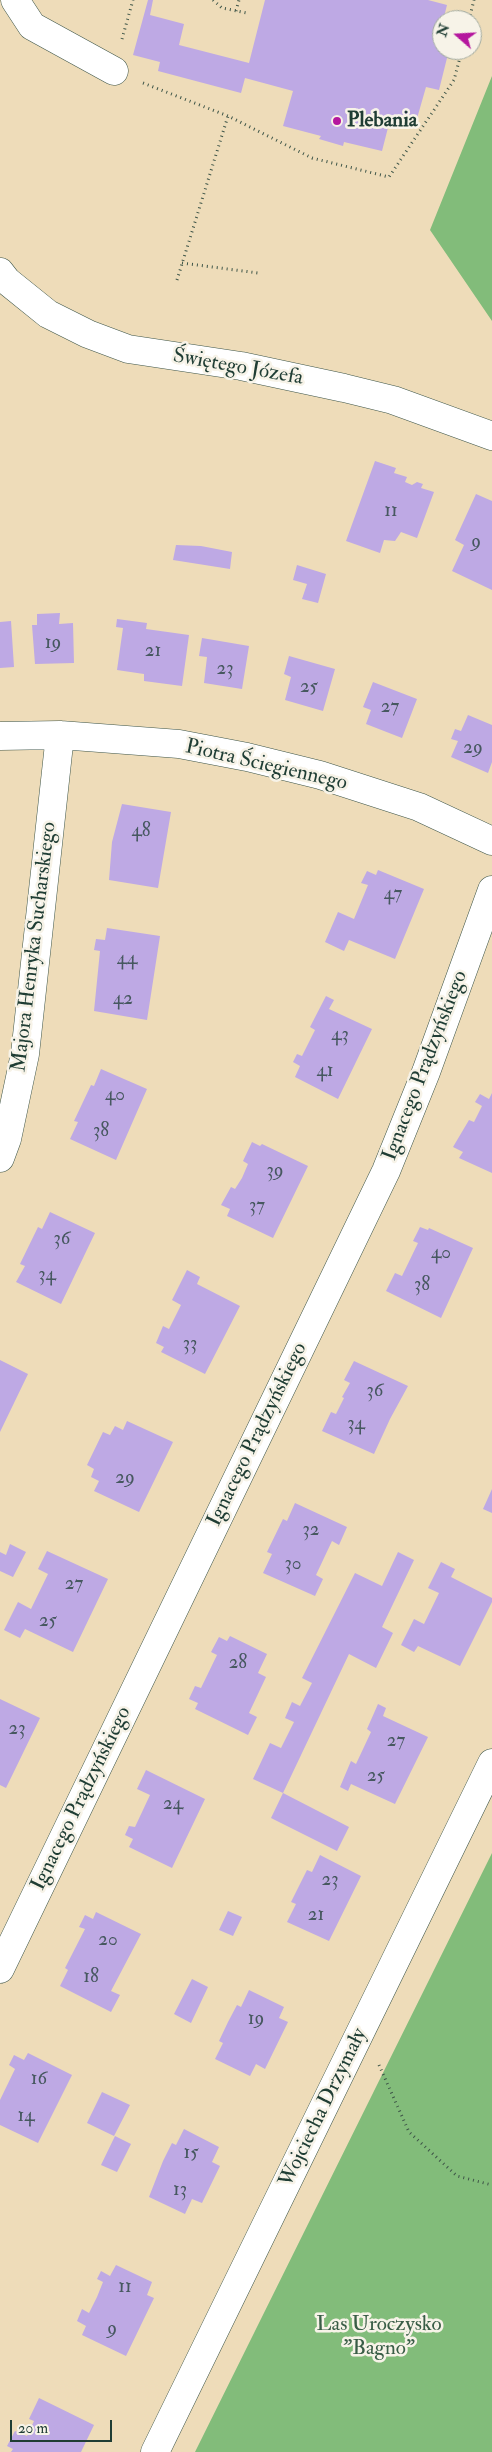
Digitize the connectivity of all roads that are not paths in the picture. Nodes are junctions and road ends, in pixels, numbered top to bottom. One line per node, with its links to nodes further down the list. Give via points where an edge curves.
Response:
1 (15, 0): 2 (street, via 32,26)
2 (114, 71)
3 (0, 272): 4 (street, Świętego Józefa, via 48,314 128,349 241,366 344,388 393,400)
4 (492, 436)
5 (60, 735): 6 (street, Piotra Ściegiennego); 7 (street, Piotra Ściegiennego, via 179,744 247,757 320,775 419,807); 9 (street, Majora Henryka Sucharskiego, via 25,1054)
6 (0, 736)
7 (492, 841)
8 (492, 890): 11 (street, Ignacego Prądzyńskiego, via 386,1171)
9 (0, 1158)
10 (492, 1764): 12 (street, Wojciecha Drzymały)
11 (0, 1969)
12 (155, 2452)

